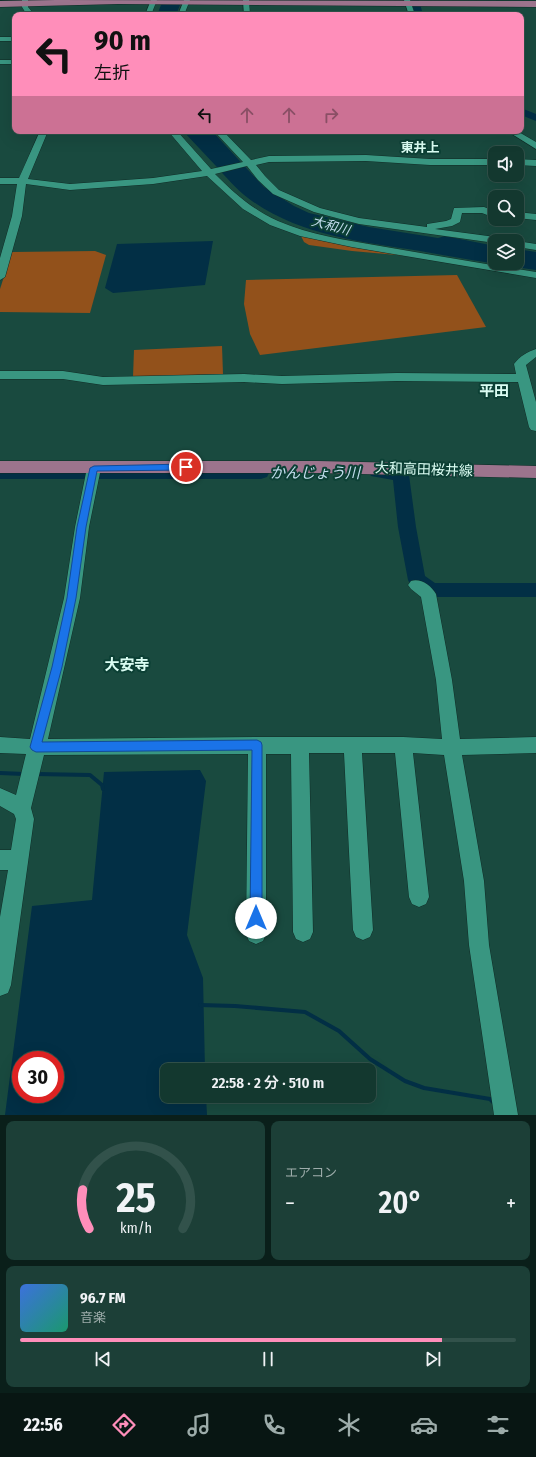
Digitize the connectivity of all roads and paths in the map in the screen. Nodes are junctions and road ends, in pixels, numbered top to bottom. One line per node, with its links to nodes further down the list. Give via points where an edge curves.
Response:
1 (246, 1): 2 (main road); 5 (main road); 12 (street)
2 (324, 1): 6 (main road)
3 (25, 2): 4 (main road); 7 (main road); 9 (street)
4 (154, 2): 5 (main road); 10 (street)
5 (186, 2): 11 (street)
6 (411, 2): 8 (main road); 13 (street)
7 (0, 4)
8 (536, 4)
9 (29, 12)
10 (149, 12)
11 (182, 12)
12 (247, 12)
13 (412, 12)
14 (0, 39): 15 (street)
15 (12, 39)
16 (0, 62): 17 (street)
17 (12, 62)
18 (43, 134): 29 (street)
19 (175, 134): 27 (street)
20 (221, 134): 26 (street)
21 (516, 134): 23 (street)
22 (536, 137): 23 (street)
23 (522, 138): 24 (street)
24 (536, 146)
25 (488, 162): 26 (street, via 280,158)
26 (249, 164): 27 (street); 33 (street, via 276,192 294,201 343,217)
27 (210, 172): 29 (street, via 177,179 70,187); 38 (street, via 242,204 259,215 310,236)
28 (0, 181): 29 (street)
29 (22, 181): 34 (street, via 17,216)
30 (488, 212): 33 (street, via 457,210 456,220 448,224)
31 (524, 216): 32 (street)
32 (536, 217)
33 (408, 227): 35 (street)
34 (6, 237): 39 (street, via 6,257)
35 (488, 239)
36 (524, 245): 37 (street)
37 (536, 247)
38 (536, 275)
39 (0, 277)
40 (536, 353): 42 (street, via 520,364)
41 (0, 375): 42 (street, via 63,375 103,381)
42 (523, 378): 43 (street)
43 (536, 427)
44 (0, 467): 45 (main road, 大和高田桜井線)
45 (93, 472): 46 (main road, 大和高田桜井線, via 318,467); 54 (street, via 72,598)
46 (536, 472)
47 (416, 586): 55 (street, via 428,594 444,680)
48 (0, 745): 54 (street)
49 (257, 745): 50 (street); 54 (street); 62 (street)
50 (300, 745): 53 (street); 61 (street)
51 (403, 745): 53 (street); 55 (street); 59 (street)
52 (536, 745): 55 (street)
53 (353, 746): 60 (street)
54 (36, 747): 57 (street)
55 (452, 747): 64 (street, via 474,881 479,945)
56 (0, 797): 57 (street)
57 (22, 808): 58 (street, via 25,819)
58 (9, 860): 63 (street)
59 (419, 897)
60 (363, 930)
61 (302, 932)
62 (256, 934)
63 (0, 985)
64 (506, 1115)

